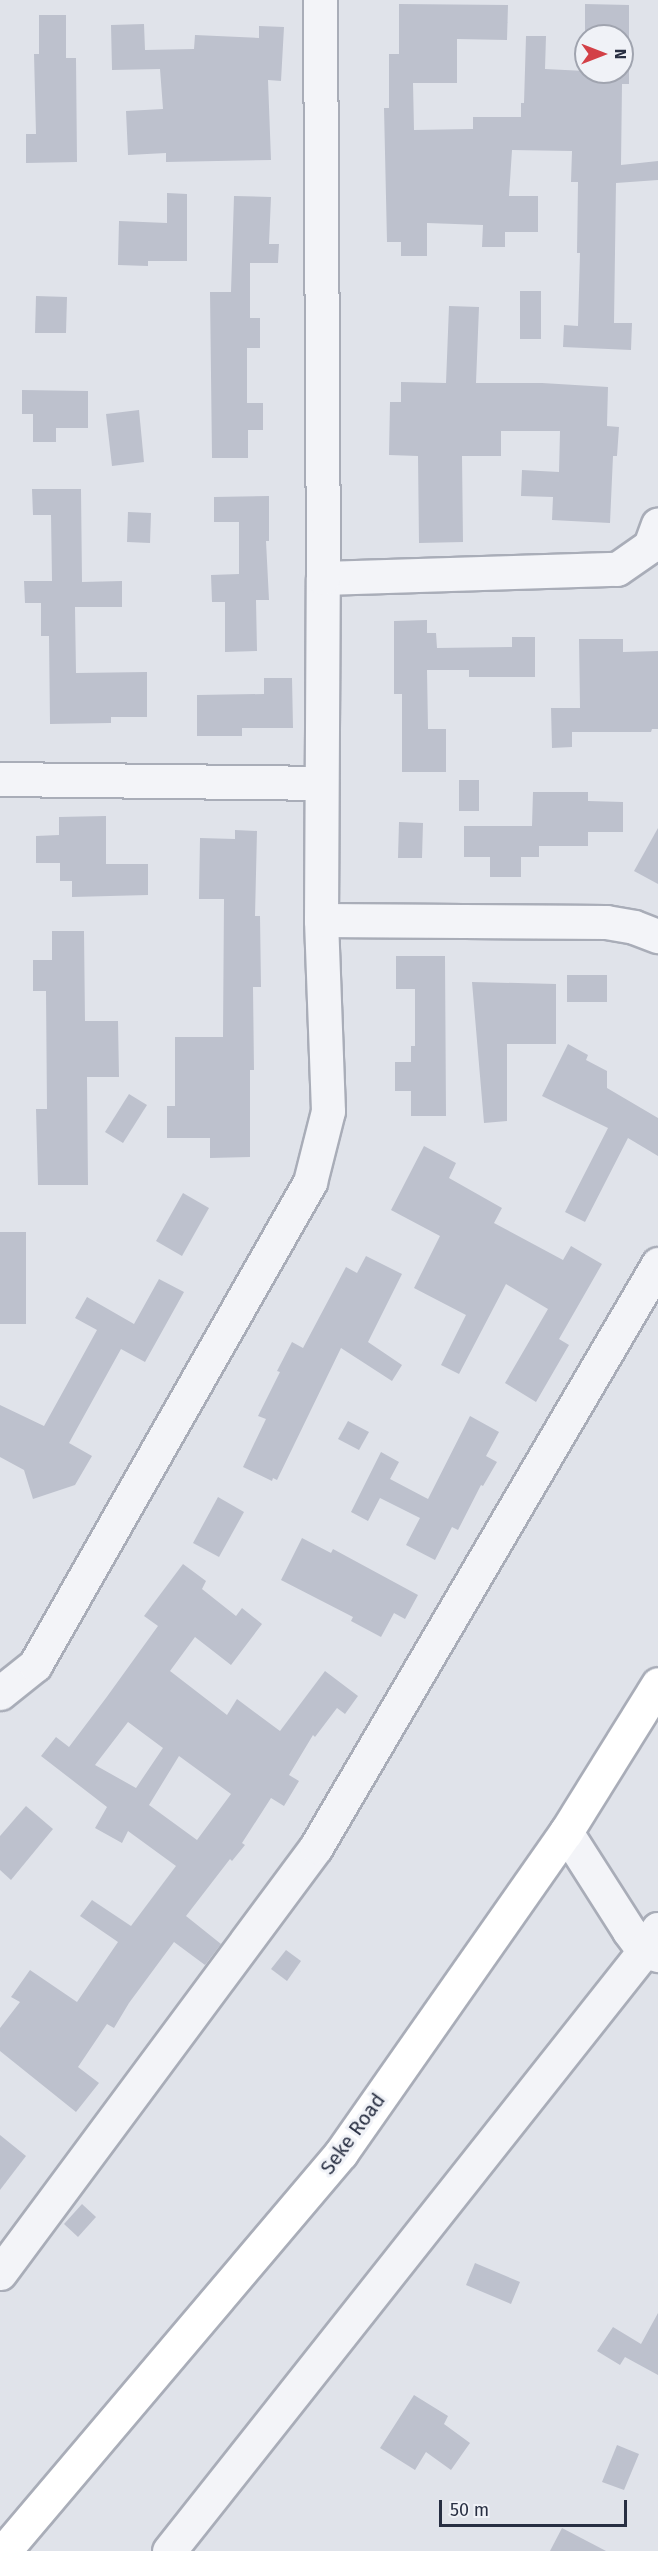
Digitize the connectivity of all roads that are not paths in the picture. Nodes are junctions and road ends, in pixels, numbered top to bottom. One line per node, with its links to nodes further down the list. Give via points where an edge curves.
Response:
1 (320, 0): 3 (street)
2 (658, 524): 3 (street, via 650,546 617,569)
3 (323, 578): 5 (street)
4 (0, 779): 5 (street)
5 (321, 783): 6 (street)
6 (321, 920): 7 (street, via 606,922); 10 (street, via 328,1112 310,1182 35,1665)
7 (658, 936)
8 (658, 1264): 13 (street, via 316,1847)
9 (658, 1684): 11 (main road, Seke Road)
10 (0, 1693)
11 (566, 1832): 12 (street, via 629,1931); 14 (main road, Seke Road, via 341,2153)
12 (654, 1945): 15 (street)
13 (2, 2268)
14 (4, 2551)
15 (169, 2551)

